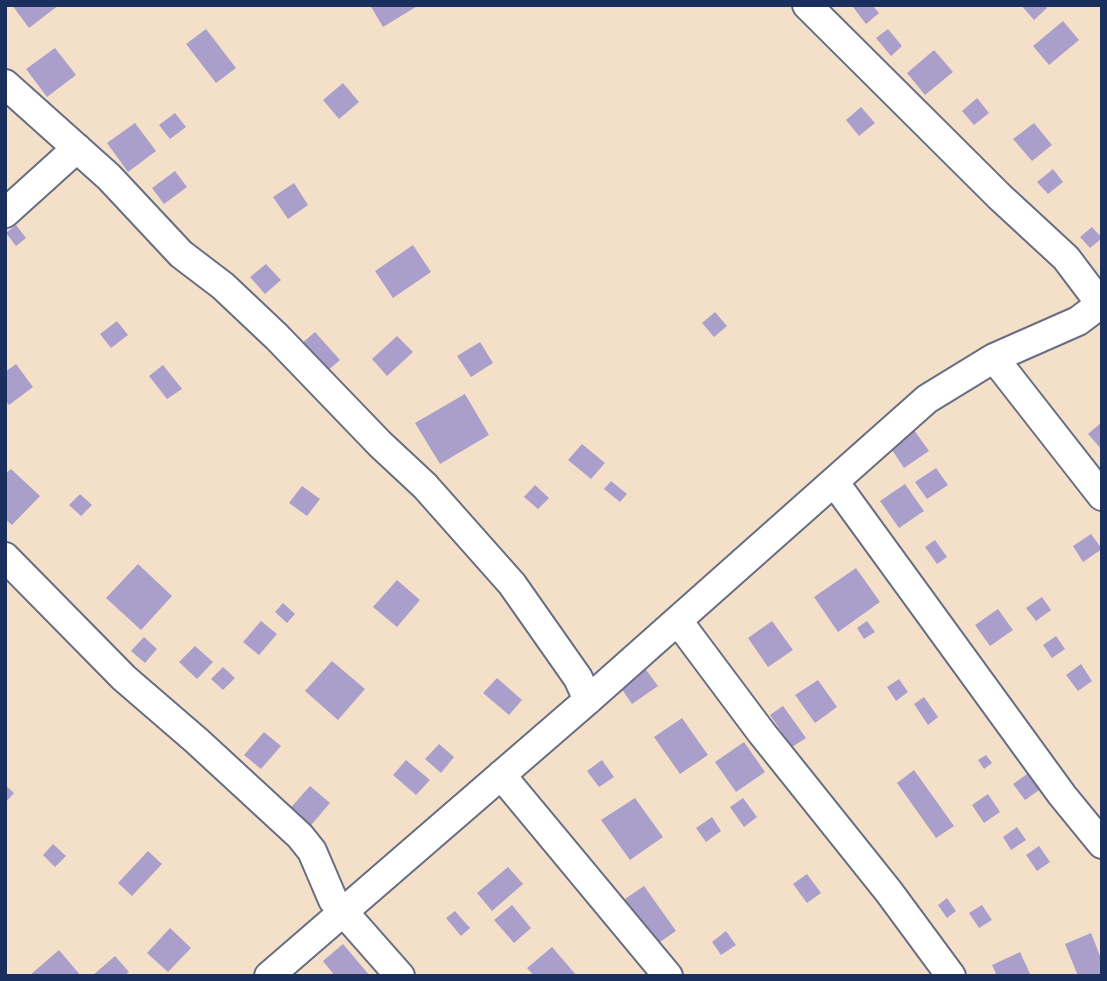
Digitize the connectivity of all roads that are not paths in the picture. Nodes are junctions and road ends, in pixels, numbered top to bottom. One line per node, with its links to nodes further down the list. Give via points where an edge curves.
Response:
1 (807, 5): 5 (street, via 1066,258)
2 (5, 84): 3 (street)
3 (77, 148): 4 (street); 11 (street, via 181,254 277,337 425,486 512,584 578,678)
4 (5, 213)
5 (1101, 303): 6 (street, via 1078,321)
6 (994, 358): 7 (street, via 927,400); 8 (street)
7 (835, 483): 10 (street); 13 (street)
8 (1102, 496)
9 (5, 557): 14 (street, via 124,678 300,836 312,851 324,885)
10 (678, 621): 11 (street); 18 (street)
11 (588, 700): 12 (street)
12 (501, 775): 14 (street); 17 (street)
13 (1102, 844)
14 (344, 912): 15 (street); 16 (street)
15 (268, 976)
16 (400, 976)
17 (668, 976)
18 (951, 976)

